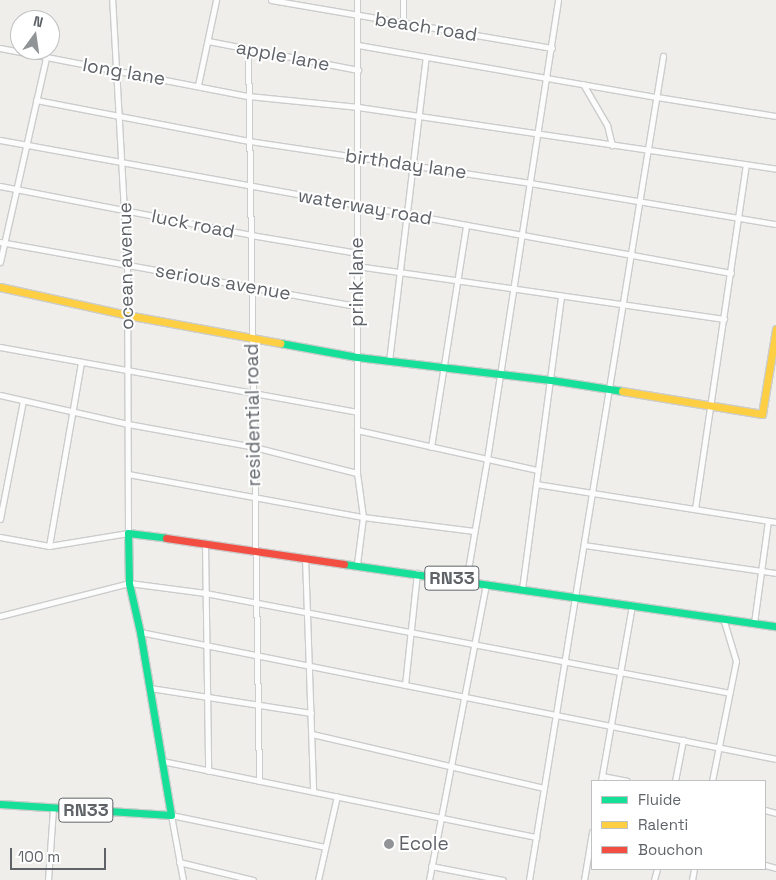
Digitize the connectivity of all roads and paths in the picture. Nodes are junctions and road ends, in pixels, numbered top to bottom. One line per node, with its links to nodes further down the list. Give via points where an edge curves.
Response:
1 (112, 0): 18 (street, ocean avenue)
2 (216, 0): 10 (street)
3 (271, 0): 7 (street, beach road)
4 (357, 0): 8 (street, prink lane)
5 (403, 0): 9 (street)
6 (558, 0): 12 (street)
7 (300, 2): 8 (street, beach road)
8 (358, 15): 9 (street, beach road); 11 (street, prink lane)
9 (403, 22): 12 (street, beach road)
10 (208, 41): 13 (street, apple lane); 22 (street)
11 (358, 44): 14 (street); 19 (street, prink lane)
12 (552, 48): 20 (street)
13 (248, 49): 19 (street, apple lane); 23 (street, residential road)
14 (426, 56): 20 (street); 28 (street)
15 (663, 56): 24 (street)
16 (46, 60): 25 (street)
17 (58, 60): 18 (street, long lane)
18 (117, 70): 22 (street, long lane); 27 (street, ocean avenue)
19 (358, 70): 26 (street, prink lane)
20 (547, 78): 21 (street); 30 (street)
21 (583, 84): 24 (street); 34 (street, via 607,126)
22 (198, 86): 23 (street, long lane)
23 (248, 96): 26 (street, long lane); 32 (street, residential road)
24 (657, 97): 29 (street); 35 (street)
25 (36, 100): 27 (street, birthday lane); 33 (street)
26 (358, 107): 28 (street, long lane); 36 (street, prink lane)
27 (118, 116): 32 (street, birthday lane); 37 (street, ocean avenue)
28 (419, 116): 30 (street, long lane); 39 (street)
29 (776, 116)
30 (538, 134): 34 (street, long lane); 41 (street)
31 (0, 140): 33 (street, waterway road)
32 (249, 141): 36 (street, birthday lane); 42 (street, residential road)
33 (26, 145): 37 (street, waterway road); 44 (street)
34 (612, 145): 35 (street, long lane)
35 (648, 150): 38 (street, long lane); 45 (street)
36 (358, 158): 39 (street, birthday lane); 46 (street, prink lane)
37 (122, 162): 42 (street, waterway road); 47 (street, ocean avenue)
38 (746, 165): 40 (street, long lane); 49 (street)
39 (413, 166): 41 (street, birthday lane); 48 (street)
40 (776, 169)
41 (530, 183): 45 (street, birthday lane); 53 (street)
42 (250, 185): 46 (street, waterway road); 52 (street, residential road)
43 (0, 186): 44 (street, luck road)
44 (15, 189): 47 (street, luck road); 54 (street)
45 (640, 201): 49 (street, birthday lane); 56 (street)
46 (358, 205): 48 (street, waterway road); 55 (street, prink lane)
47 (125, 210): 52 (street, luck road); 58 (street, ocean avenue)
48 (407, 214): 51 (street, waterway road); 60 (street)
49 (738, 218): 50 (street, birthday lane); 61 (street)
50 (776, 224)
51 (466, 225): 53 (street, waterway road); 62 (street)
52 (251, 235): 55 (street, luck road); 64 (street, residential road)
53 (522, 235): 56 (street, waterway road); 65 (street)
54 (2, 242): 57 (street); 58 (street, serious avenue)
55 (357, 253): 59 (street, prink lane)
56 (631, 255): 61 (street, waterway road); 67 (street)
57 (0, 262)
58 (127, 265): 64 (street, serious avenue); 69 (street, ocean avenue)
59 (357, 266): 60 (street); 68 (street, prink lane)
60 (400, 272): 62 (street); 75 (street)
61 (731, 273): 70 (street)
62 (457, 280): 65 (street); 77 (street)
63 (0, 287): 69 (main road)
64 (251, 287): 68 (street, serious avenue); 72 (street, residential road)
65 (513, 289): 66 (street); 79 (street)
66 (561, 296): 67 (street); 80 (street)
67 (623, 304): 70 (street); 81 (street)
68 (357, 306): 74 (street, prink lane)
69 (128, 315): 72 (main road); 78 (street, ocean avenue)
70 (724, 319): 85 (street)
71 (776, 329): 85 (main road, via 762,414)
72 (252, 338): 74 (main road); 83 (street, residential road)
73 (0, 347): 76 (street)
74 (357, 357): 75 (main road); 87 (street, prink lane)
75 (389, 361): 77 (main road)
76 (81, 362): 78 (street); 86 (street)
77 (443, 367): 79 (main road); 91 (street)
78 (128, 370): 83 (street); 88 (street, ocean avenue)
79 (500, 374): 80 (main road); 92 (street)
80 (551, 380): 81 (main road); 93 (street)
81 (609, 389): 85 (main road); 97 (street)
82 (0, 395): 84 (street)
83 (253, 395): 87 (street); 90 (street, residential road)
84 (23, 401): 86 (street); 101 (street)
85 (711, 406): 99 (street)
86 (72, 412): 88 (street); 109 (street)
87 (358, 412): 89 (street, prink lane)
88 (128, 424): 90 (street); 95 (street, ocean avenue)
89 (357, 430): 91 (street); 94 (street, prink lane)
90 (254, 447): 94 (street); 98 (street, residential road)
91 (431, 447): 92 (street)
92 (487, 459): 93 (street); 104 (street)
93 (538, 470): 96 (street)
94 (357, 473): 100 (street, prink lane)
95 (128, 474): 98 (street); 105 (street, ocean avenue)
96 (536, 484): 97 (street); 119 (street)
97 (592, 494): 99 (street); 108 (street)
98 (254, 498): 100 (street); 110 (street, residential road)
99 (695, 510): 102 (street)
100 (363, 517): 104 (street); 112 (street, prink lane)
101 (0, 519)
102 (768, 520): 103 (street); 113 (street)
103 (776, 522)
104 (474, 530): 116 (street)
105 (128, 533): 107 (main road, RN33); 109 (street, RN33); 117 (main road)
106 (0, 536): 109 (street, RN33)
107 (205, 542): 110 (main road, RN33); 120 (street)
108 (584, 545): 113 (street); 121 (street)
109 (49, 546)
110 (255, 550): 111 (main road, RN33); 122 (street, residential road)
111 (305, 557): 112 (main road, RN33); 124 (street)
112 (357, 564): 114 (main road, RN33)
113 (761, 571): 115 (street); 127 (street)
114 (417, 573): 116 (main road, RN33); 130 (street)
115 (776, 573)
116 (466, 580): 118 (main road, RN33)
117 (129, 583): 120 (street); 125 (street); 129 (main road)
118 (486, 584): 119 (main road, RN33); 131 (street)
119 (522, 589): 121 (main road, RN33)
120 (205, 593): 122 (street); 132 (street)
121 (575, 597): 123 (main road, RN33); 134 (street)
122 (256, 603): 124 (street); 133 (street, residential road)
123 (632, 605): 126 (main road, RN33); 136 (street)
124 (308, 613): 130 (street); 135 (street)
125 (0, 616)
126 (723, 618): 127 (main road, RN33); 139 (street, via 736,661)
127 (754, 623): 128 (main road, RN33)
128 (776, 626)
129 (140, 632): 132 (street); 138 (main road)
130 (411, 632): 131 (street); 137 (street)
131 (474, 644): 134 (street); 141 (street)
132 (207, 646): 133 (street); 140 (street)
133 (257, 656): 135 (street); 142 (street, residential road)
134 (564, 661): 136 (street); 144 (street)
135 (310, 666): 137 (street); 143 (street)
136 (620, 672): 139 (street); 145 (street)
137 (405, 685): 141 (street)
138 (150, 688): 140 (street); 150 (main road)
139 (730, 693): 148 (street)
140 (207, 697): 142 (street); 152 (street)
141 (464, 697): 144 (street); 151 (street)
142 (258, 705): 143 (street); 157 (street, residential road)
143 (311, 713): 146 (street)
144 (556, 715): 145 (street); 158 (street)
145 (611, 726): 147 (street); 153 (street)
146 (312, 734): 151 (street); 159 (street)
147 (683, 740): 148 (street); 155 (street)
148 (719, 747): 149 (street); 156 (street)
149 (776, 759)
150 (162, 760): 152 (street); 163 (main road)
151 (450, 766): 158 (street); 164 (street)
152 (208, 771): 157 (street)
153 (602, 779): 154 (street)
154 (614, 780)
155 (675, 780)
156 (712, 780)
157 (259, 781): 159 (street)
158 (544, 788): 165 (street)
159 (313, 791): 160 (street)
160 (337, 796): 164 (street); 167 (street)
161 (0, 804): 162 (main road, RN33)
162 (53, 808): 163 (main road, RN33); 171 (street)
163 (171, 815): 167 (street); 168 (street)
164 (441, 816): 165 (street); 169 (street)
165 (536, 837): 177 (street)
166 (591, 838): 178 (street)
167 (325, 847): 174 (street)
168 (179, 862): 172 (street); 173 (street)
169 (431, 866): 170 (street); 175 (street)
170 (480, 878): 176 (street)
171 (48, 880)
172 (183, 880)
173 (253, 880)
174 (318, 880)
175 (429, 880)
176 (503, 880)
177 (529, 880)
178 (584, 880)

